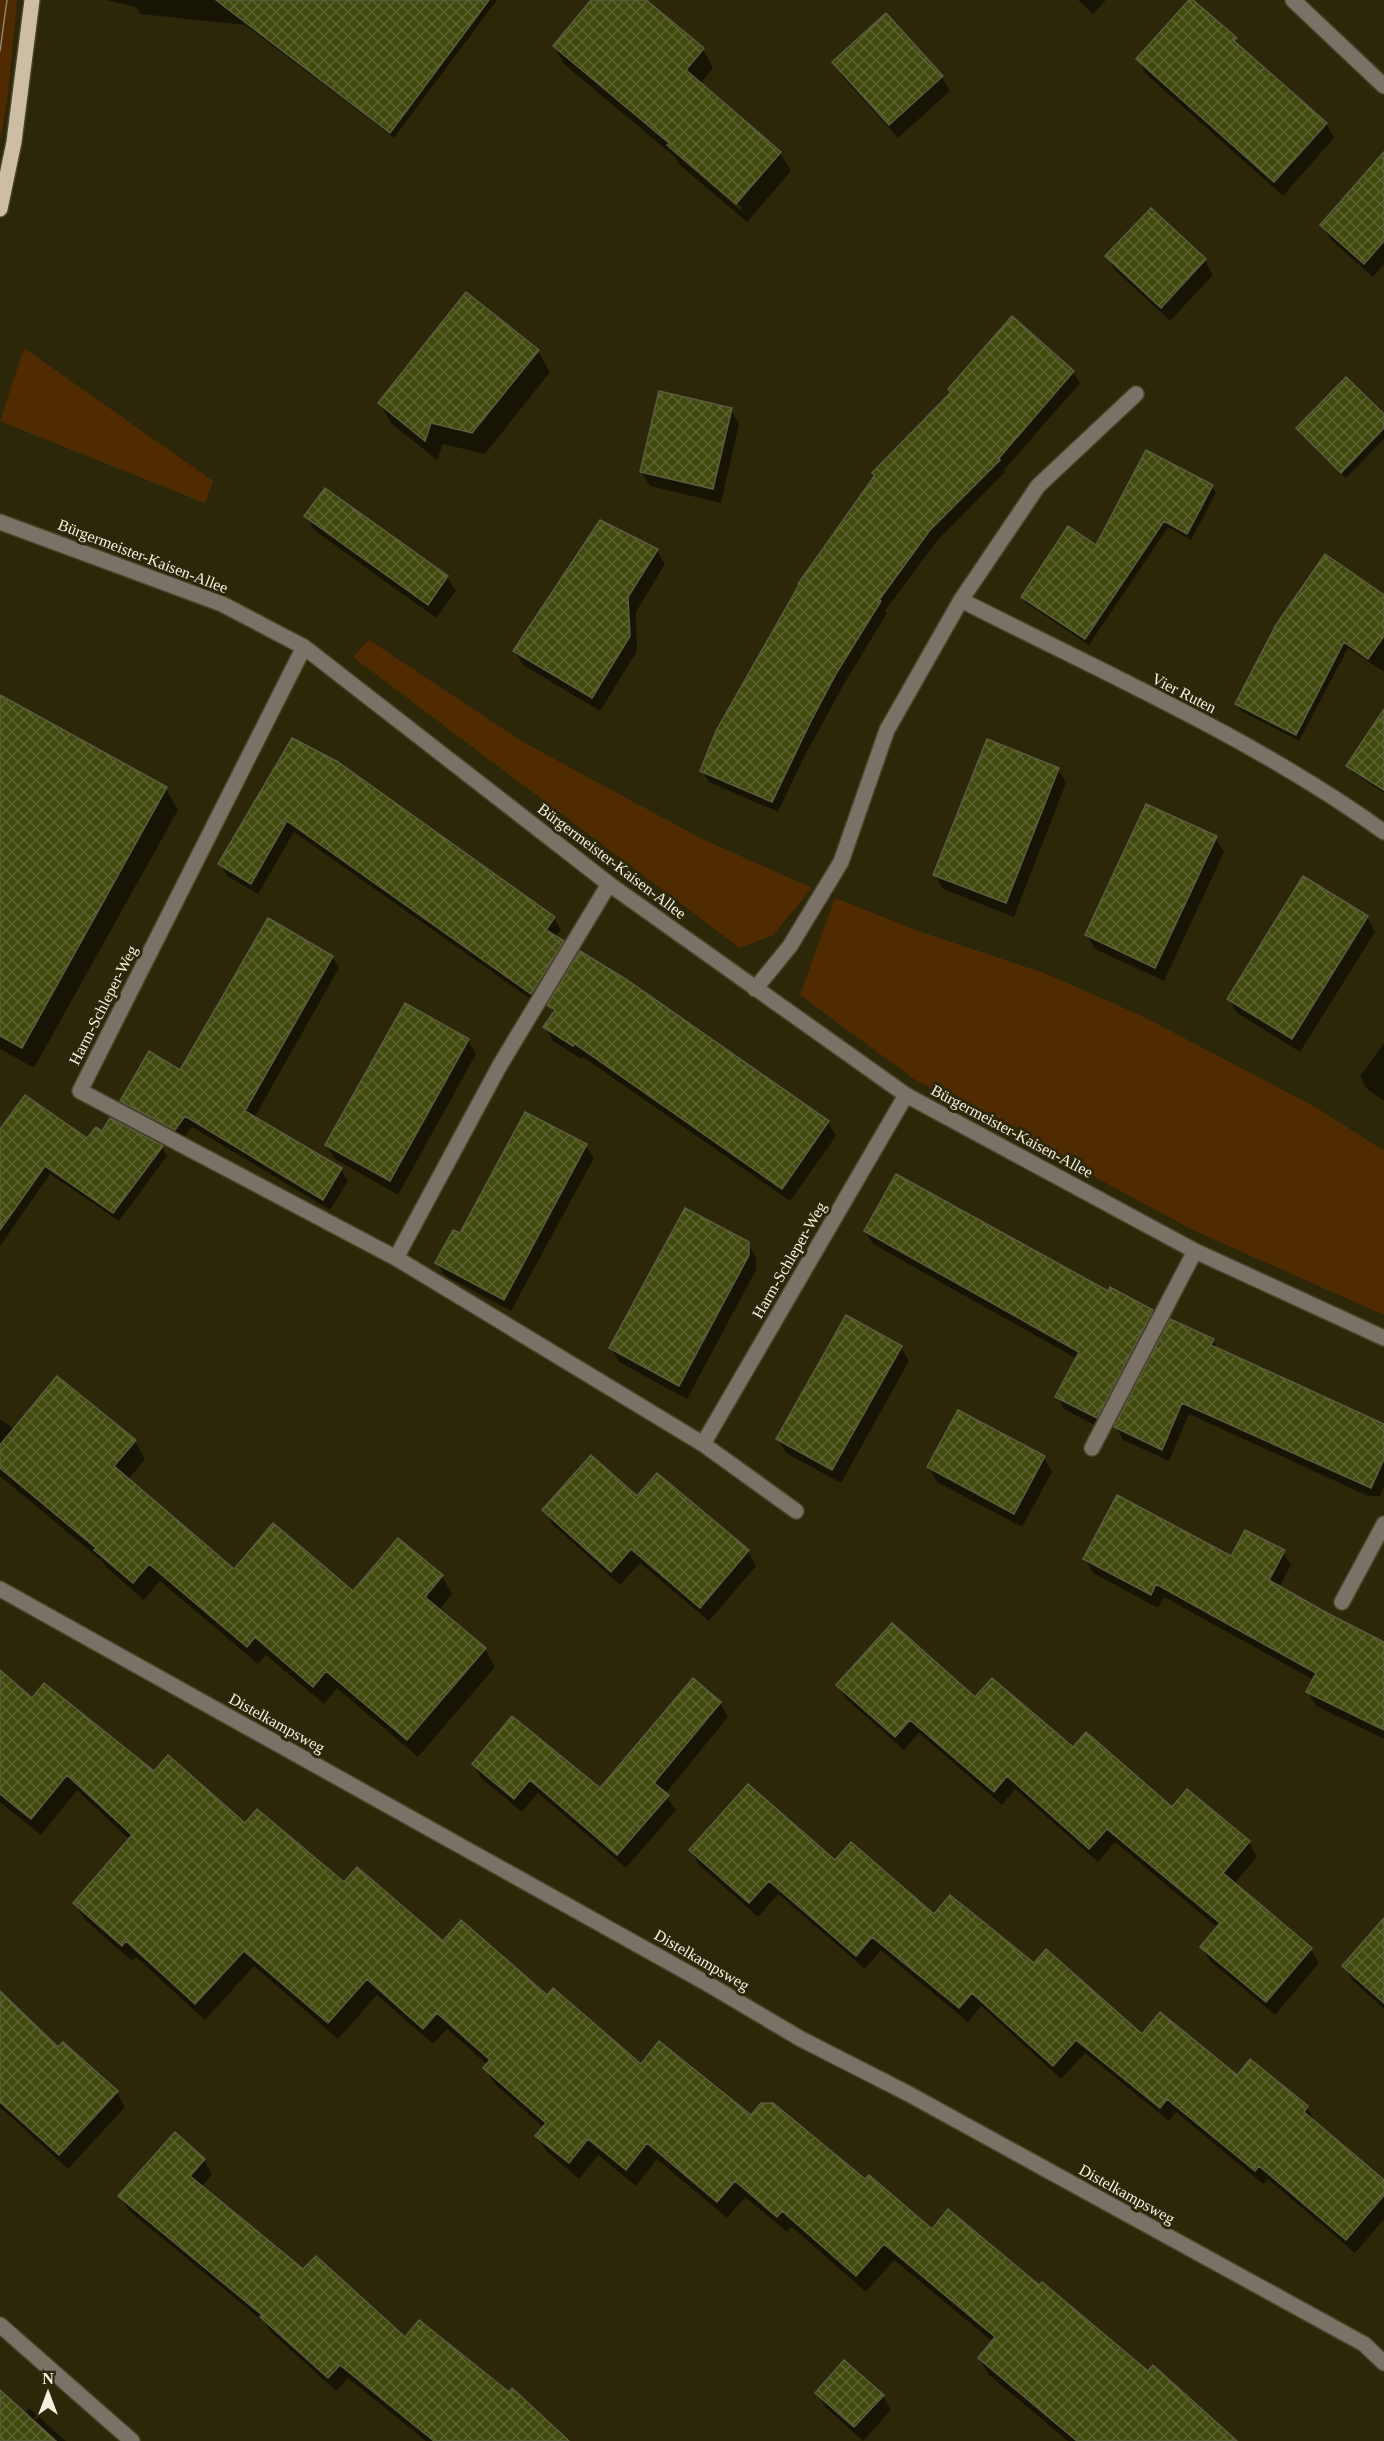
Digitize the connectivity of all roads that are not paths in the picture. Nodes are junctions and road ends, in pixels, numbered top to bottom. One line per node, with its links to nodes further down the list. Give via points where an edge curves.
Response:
1 (32, 0): 4 (main road, via 14,142)
2 (1293, 0): 3 (street)
3 (1384, 86)
4 (0, 209)
5 (1136, 394): 7 (street, via 1038,486)
6 (0, 522): 8 (street, Bürgermeister-Kaisen-Allee, via 222,604)
7 (961, 600): 9 (street, Vier Ruten, via 1223,733 1342,802); 11 (street, via 887,730 842,862 790,946)
8 (304, 647): 10 (street, Bürgermeister-Kaisen-Allee); 14 (street, Harm-Schleper-Weg, via 80,1091)
9 (1384, 832)
10 (609, 884): 11 (street, Bürgermeister-Kaisen-Allee); 14 (street, via 500,1065)
11 (755, 989): 12 (street, Bürgermeister-Kaisen-Allee)
12 (906, 1095): 13 (street, Bürgermeister-Kaisen-Allee); 16 (street, Harm-Schleper-Weg)
13 (1195, 1251): 15 (street, Bürgermeister-Kaisen-Allee); 17 (street)
14 (396, 1258): 16 (street, Harm-Schleper-Weg)
15 (1384, 1338)
16 (703, 1444): 18 (street, Harm-Schleper-Weg)
17 (1092, 1448)
18 (796, 1511)
19 (1384, 1524): 21 (street)
20 (0, 1589): 23 (street, Distelkampsweg, via 801,2039 907,2093 1364,2344)
21 (1342, 1602)
22 (0, 2325): 24 (street)
23 (1384, 2363)
24 (132, 2441)

